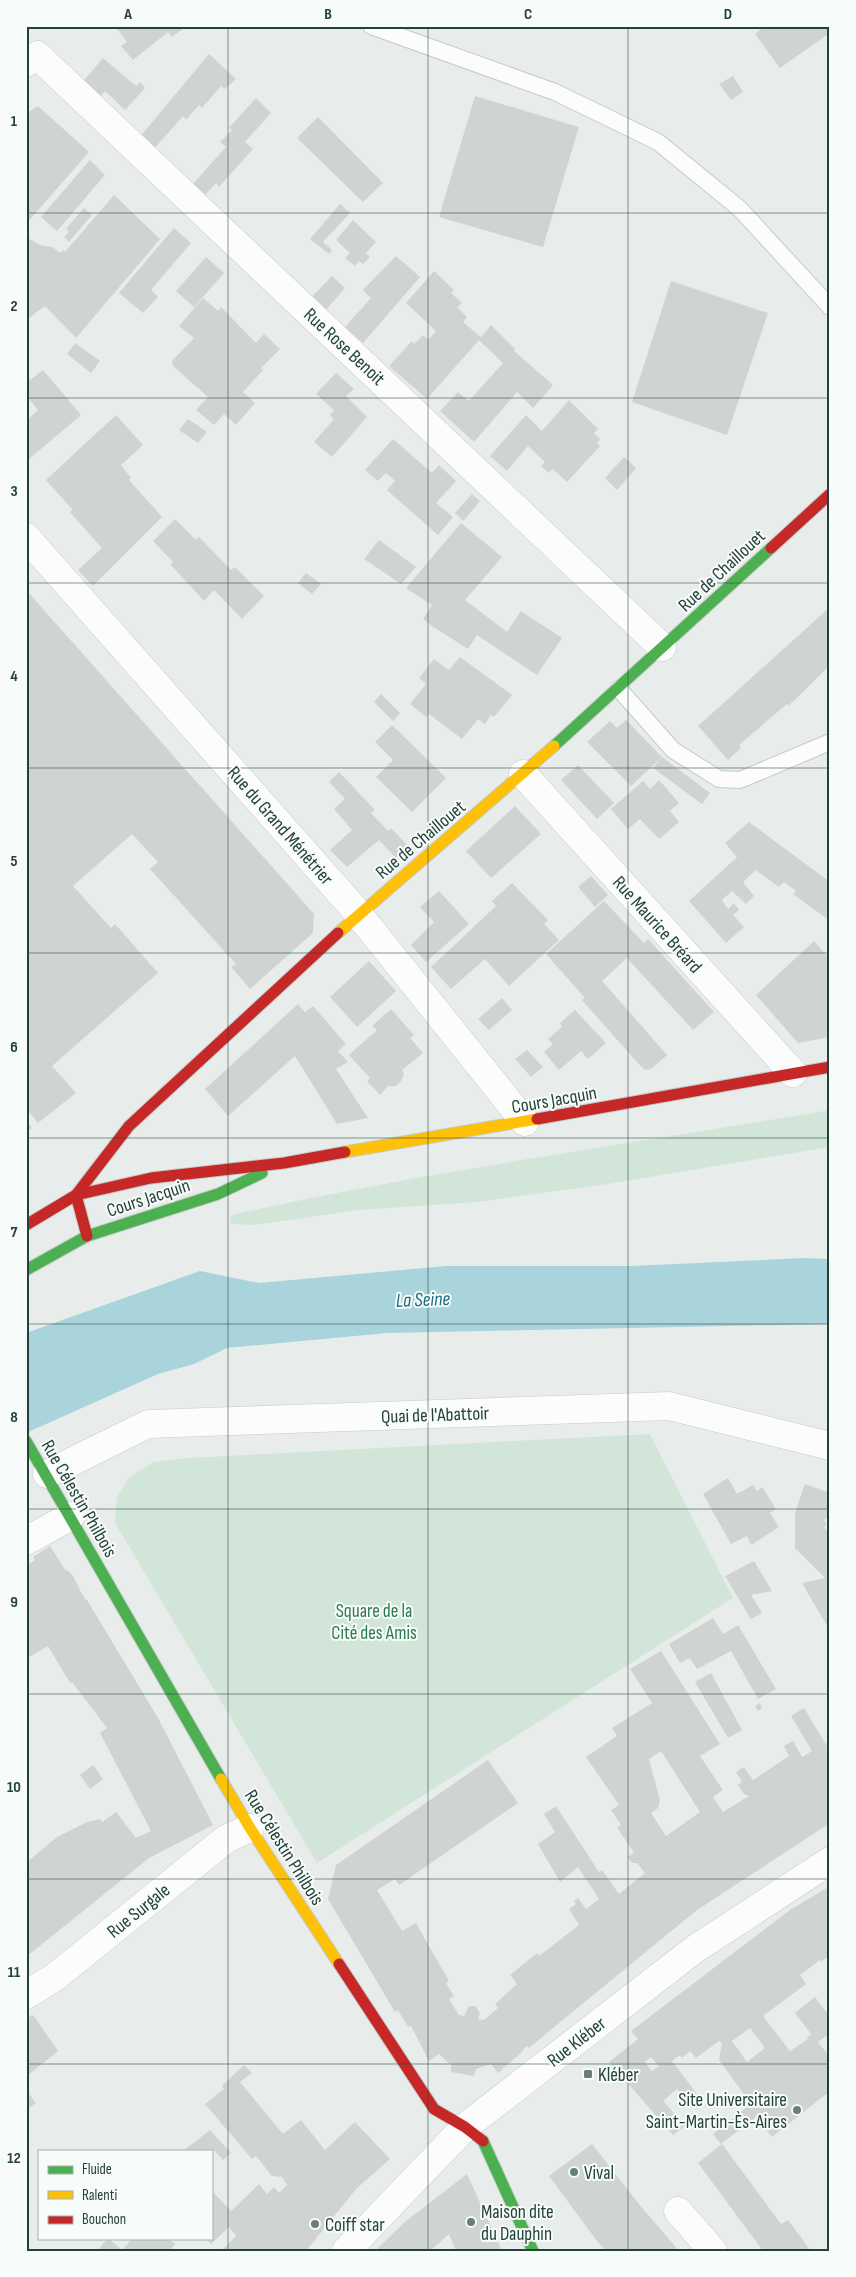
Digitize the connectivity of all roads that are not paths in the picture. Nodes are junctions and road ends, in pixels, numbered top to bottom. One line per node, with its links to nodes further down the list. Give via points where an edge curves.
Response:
1 (371, 26): 3 (lane, via 555,92 658,142 740,209)
2 (26, 63): 6 (street, Rue Rose Benoit, via 37,55)
3 (830, 307)
4 (830, 494): 6 (street, Rue de Chaillouet)
5 (26, 537): 10 (street, Rue du Grand Ménétrier)
6 (662, 647): 7 (street, Rue de Chaillouet)
7 (619, 689): 8 (lane, via 673,750 719,779 740,780); 9 (street, Rue de Chaillouet)
8 (830, 742)
9 (524, 774): 10 (street, Rue de Chaillouet); 12 (street, Rue Maurice Bréard)
10 (358, 914): 13 (street, Rue du Grand Ménétrier); 15 (street, Rue de Chaillouet, via 129,1126)
11 (830, 1067): 12 (street, Cours Jacquin)
12 (793, 1073): 13 (street, Cours Jacquin)
13 (525, 1122): 14 (street, Cours Jacquin)
14 (284, 1163): 15 (street, Cours Jacquin, via 151,1178); 17 (street, Cours Jacquin, via 218,1194)
15 (76, 1195): 16 (street, Cours Jacquin); 17 (street)
16 (26, 1225)
17 (87, 1236): 18 (street, Cours Jacquin)
18 (26, 1270)
19 (26, 1441): 21 (street, Rue Célestin Philbois)
20 (830, 1446): 21 (street, Quai de l'Abattoir, via 669,1406 148,1424)
21 (41, 1465): 22 (street, Rue Célestin Philbois)
22 (71, 1516): 23 (street); 24 (street, Rue Célestin Philbois)
23 (26, 1542)
24 (250, 1828): 26 (street, Rue Surgale, via 226,1839 55,1977); 27 (street, Rue Célestin Philbois, via 434,2109)
25 (830, 1861): 27 (street, Rue Kléber, via 695,1949)
26 (26, 1995)
27 (465, 2127): 29 (street, Rue Kléber); 30 (street, Rue Célestin Philbois, via 485,2144)
28 (678, 2211): 31 (street)
29 (346, 2251)
30 (533, 2251)
31 (713, 2251)

